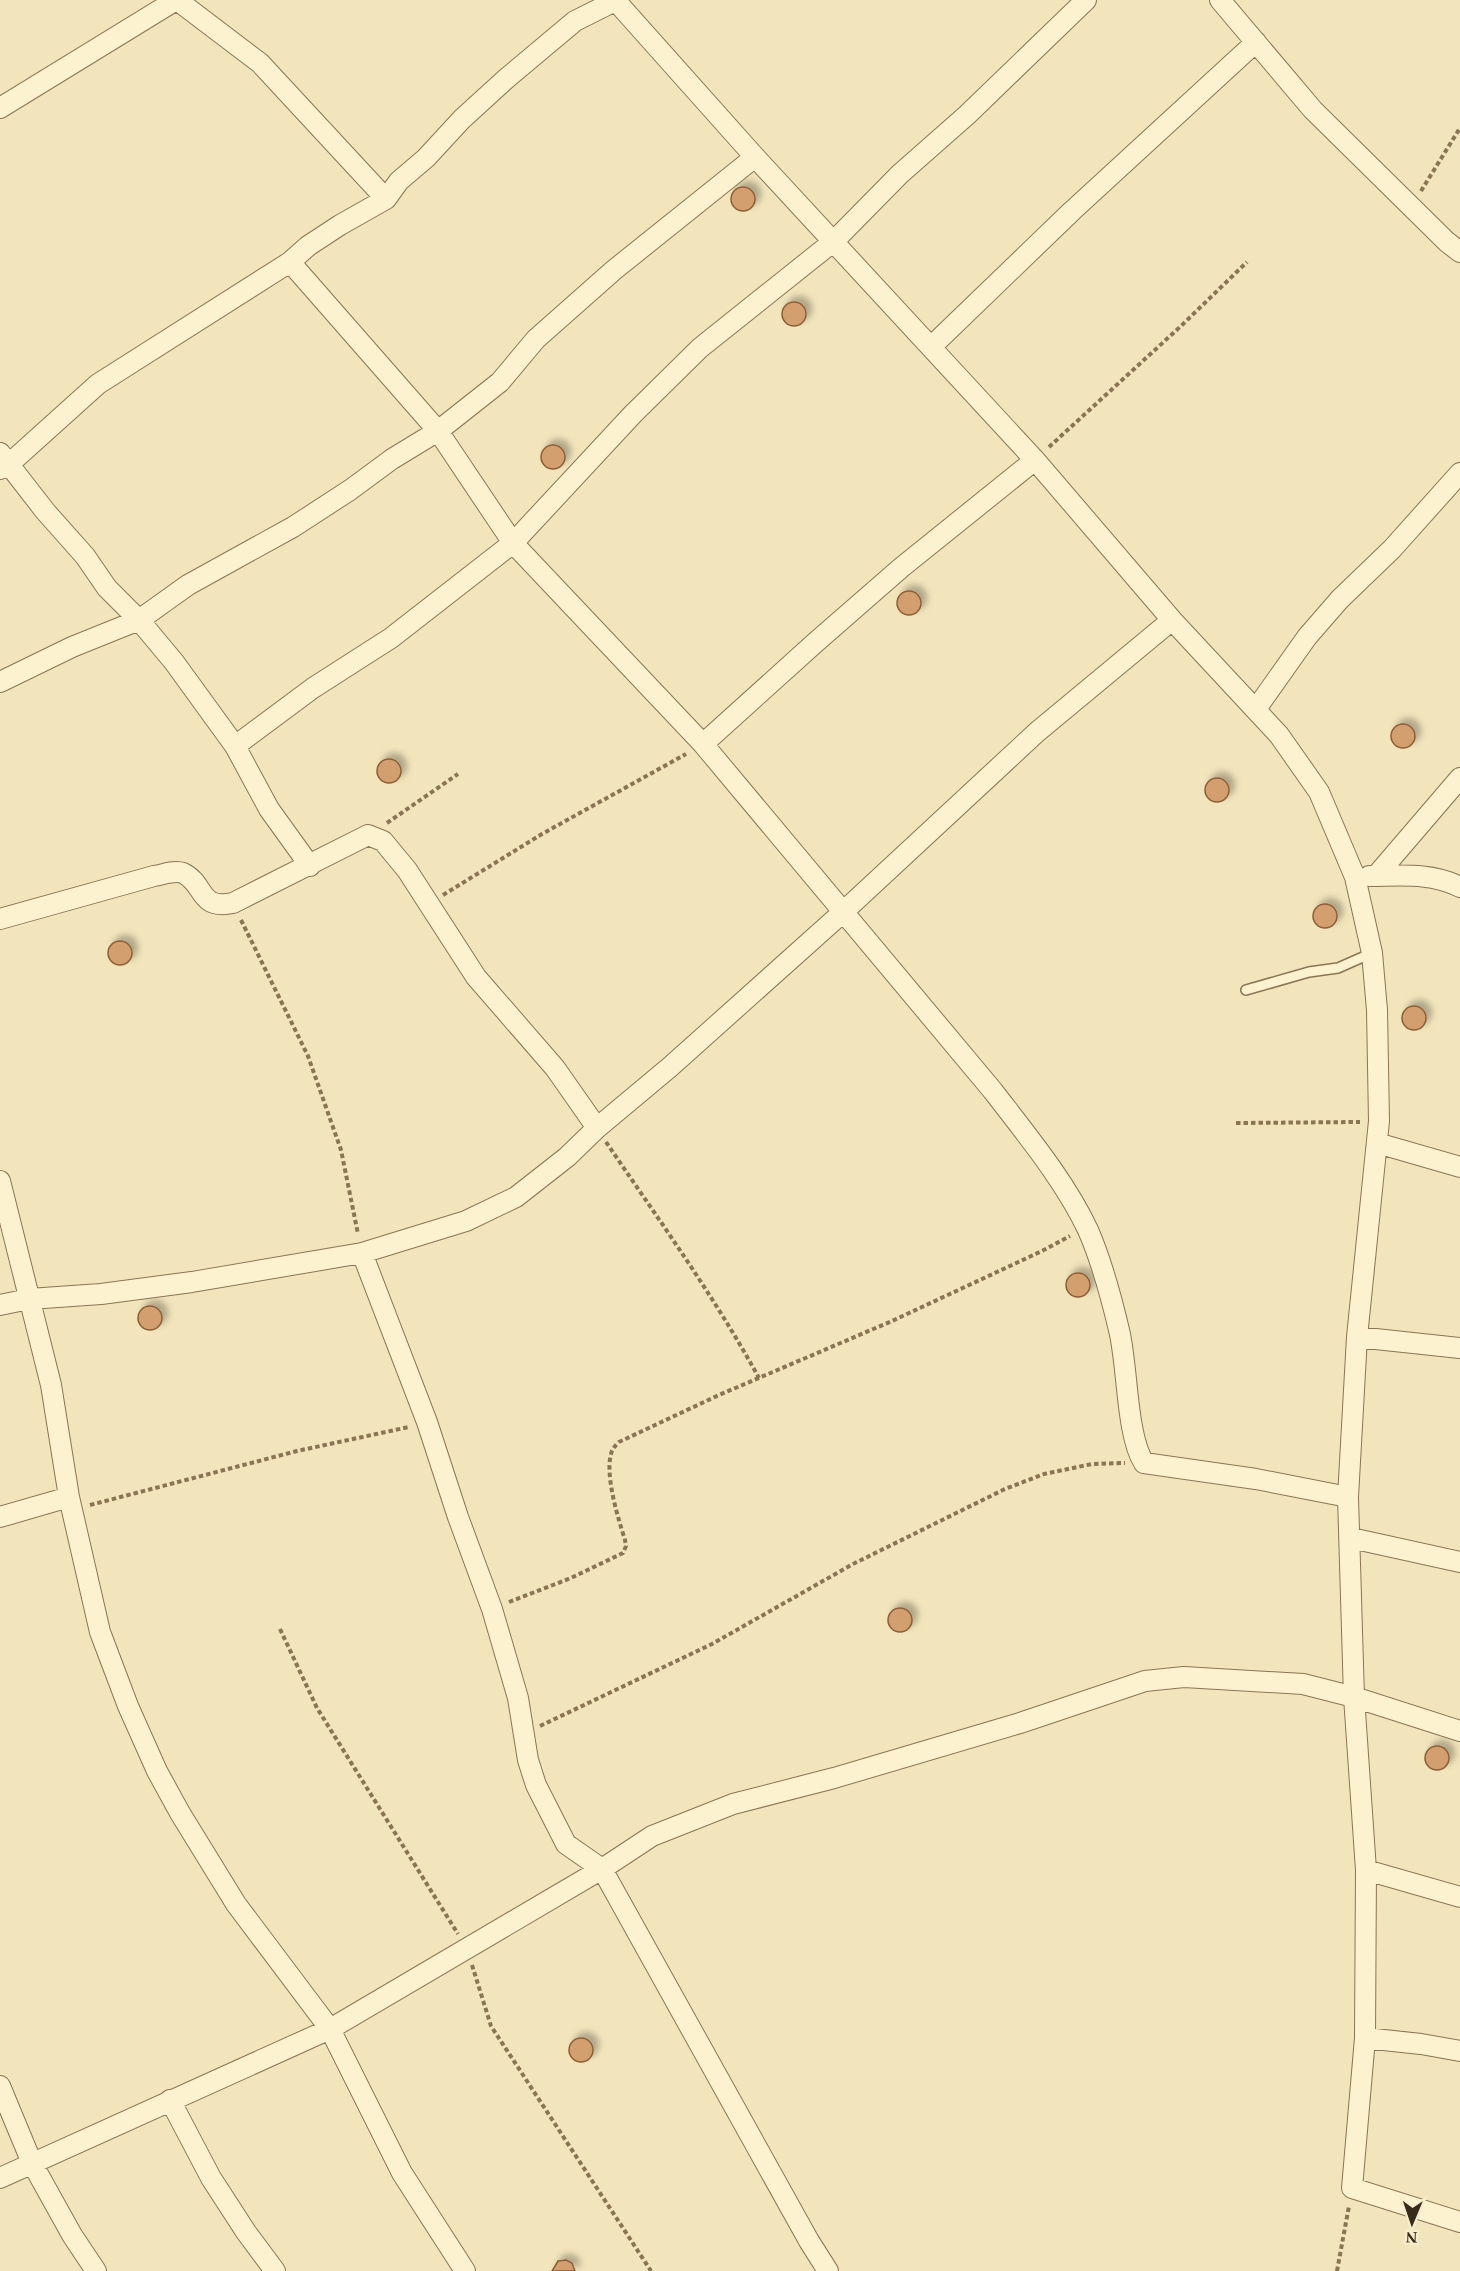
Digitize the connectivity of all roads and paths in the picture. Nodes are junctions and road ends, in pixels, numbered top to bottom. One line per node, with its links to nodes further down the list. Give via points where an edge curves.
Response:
1 (177, 0): 6 (street); 9 (street, via 260,63)
2 (616, 0): 8 (street); 9 (street, via 575,21 507,78 399,181)
3 (1086, 0): 11 (street)
4 (1220, 0): 5 (street)
5 (1256, 42): 10 (street, via 1313,110); 15 (street)
6 (0, 108)
7 (1460, 128): 10 (path)
8 (755, 157): 11 (street); 16 (street, via 614,270 536,339 500,382)
9 (387, 199): 13 (street, via 340,225)
10 (1411, 206): 12 (street)
11 (834, 241): 15 (street); 20 (street, via 700,348)
12 (1460, 252)
13 (290, 262): 16 (street); 18 (street, via 98,384)
14 (1247, 262): 17 (path)
15 (932, 346): 17 (street)
16 (438, 431): 20 (street); 21 (street, via 293,527 188,585)
17 (1035, 460): 22 (street); 25 (street, via 894,575)
18 (3, 462): 21 (street, via 85,556 107,588)
19 (1460, 473): 24 (street, via 1307,637)
20 (513, 543): 25 (street); 26 (street, via 391,639 313,688)
21 (139, 620): 23 (street); 26 (street)
22 (1172, 620): 24 (street); 36 (street, via 1037,732)
23 (0, 682)
24 (1256, 709): 32 (street, via 1319,792)
25 (703, 744): 35 (path, via 542,834); 36 (street)
26 (235, 746): 30 (street, via 269,809)
27 (458, 774): 29 (path)
28 (1460, 778): 31 (street)
29 (368, 835): 30 (street); 35 (street, via 383,841)
30 (310, 866): 34 (street)
31 (1376, 876): 32 (street); 33 (street, via 1409,874)
32 (1355, 877): 38 (street)
33 (1460, 887)
34 (233, 903): 37 (street, via 214,904 184,874 177,872); 47 (path, via 308,1056 342,1150)
35 (430, 904): 42 (street, via 476,977 555,1068)
36 (843, 913): 42 (street); 46 (street, via 993,1091 1033,1143)
37 (0, 919)
38 (1372, 953): 39 (lane, via 1338,968); 40 (street)
39 (1246, 990)
40 (1379, 1121): 41 (path); 43 (street)
41 (1236, 1123)
42 (597, 1128): 47 (street, via 516,1197 466,1221); 52 (path, via 704,1285)
43 (1377, 1143): 44 (street); 50 (street)
44 (1460, 1167)
45 (0, 1181): 48 (street)
46 (1086, 1227): 52 (path, via 892,1321); 54 (street, via 1107,1281 1120,1332 1134,1443)
47 (362, 1253): 48 (street, via 192,1282); 53 (street)
48 (29, 1299): 49 (street); 56 (street, via 51,1385)
49 (0, 1305)
50 (1357, 1337): 51 (street); 55 (street)
51 (1460, 1348)
52 (759, 1378): 60 (path, via 618,1442 610,1465 626,1546 623,1553)
53 (427, 1422): 56 (path); 60 (street)
54 (1144, 1463): 55 (street); 63 (path, via 1092,1464 1044,1474 1005,1489 853,1564 712,1644)
55 (1348, 1497): 58 (street)
56 (70, 1503): 57 (street); 67 (street, via 100,1632 157,1771 236,1904)
57 (0, 1517)
58 (1351, 1538): 59 (street); 61 (street)
59 (1460, 1562)
60 (492, 1609): 63 (street)
61 (1354, 1697): 62 (street); 64 (street, via 1303,1684 1184,1677 1145,1682 1020,1723 733,1804 652,1836); 65 (street)
62 (1460, 1731)
63 (525, 1733): 64 (street, via 536,1785 566,1844)
64 (602, 1869): 67 (street); 79 (street)
65 (1366, 1870): 66 (street); 68 (street)
66 (1460, 1897)
67 (330, 2029): 71 (street); 78 (street, via 402,2173)
68 (1365, 2038): 69 (street); 74 (street)
69 (1460, 2051)
70 (0, 2086): 72 (street)
71 (170, 2100): 72 (street); 77 (street, via 211,2178)
72 (32, 2163): 73 (street); 76 (street)
73 (0, 2178)
74 (1352, 2188): 75 (street); 80 (path)
75 (1460, 2222)
76 (96, 2271)
77 (276, 2271)
78 (465, 2271)
79 (828, 2271)
80 (1337, 2271)

